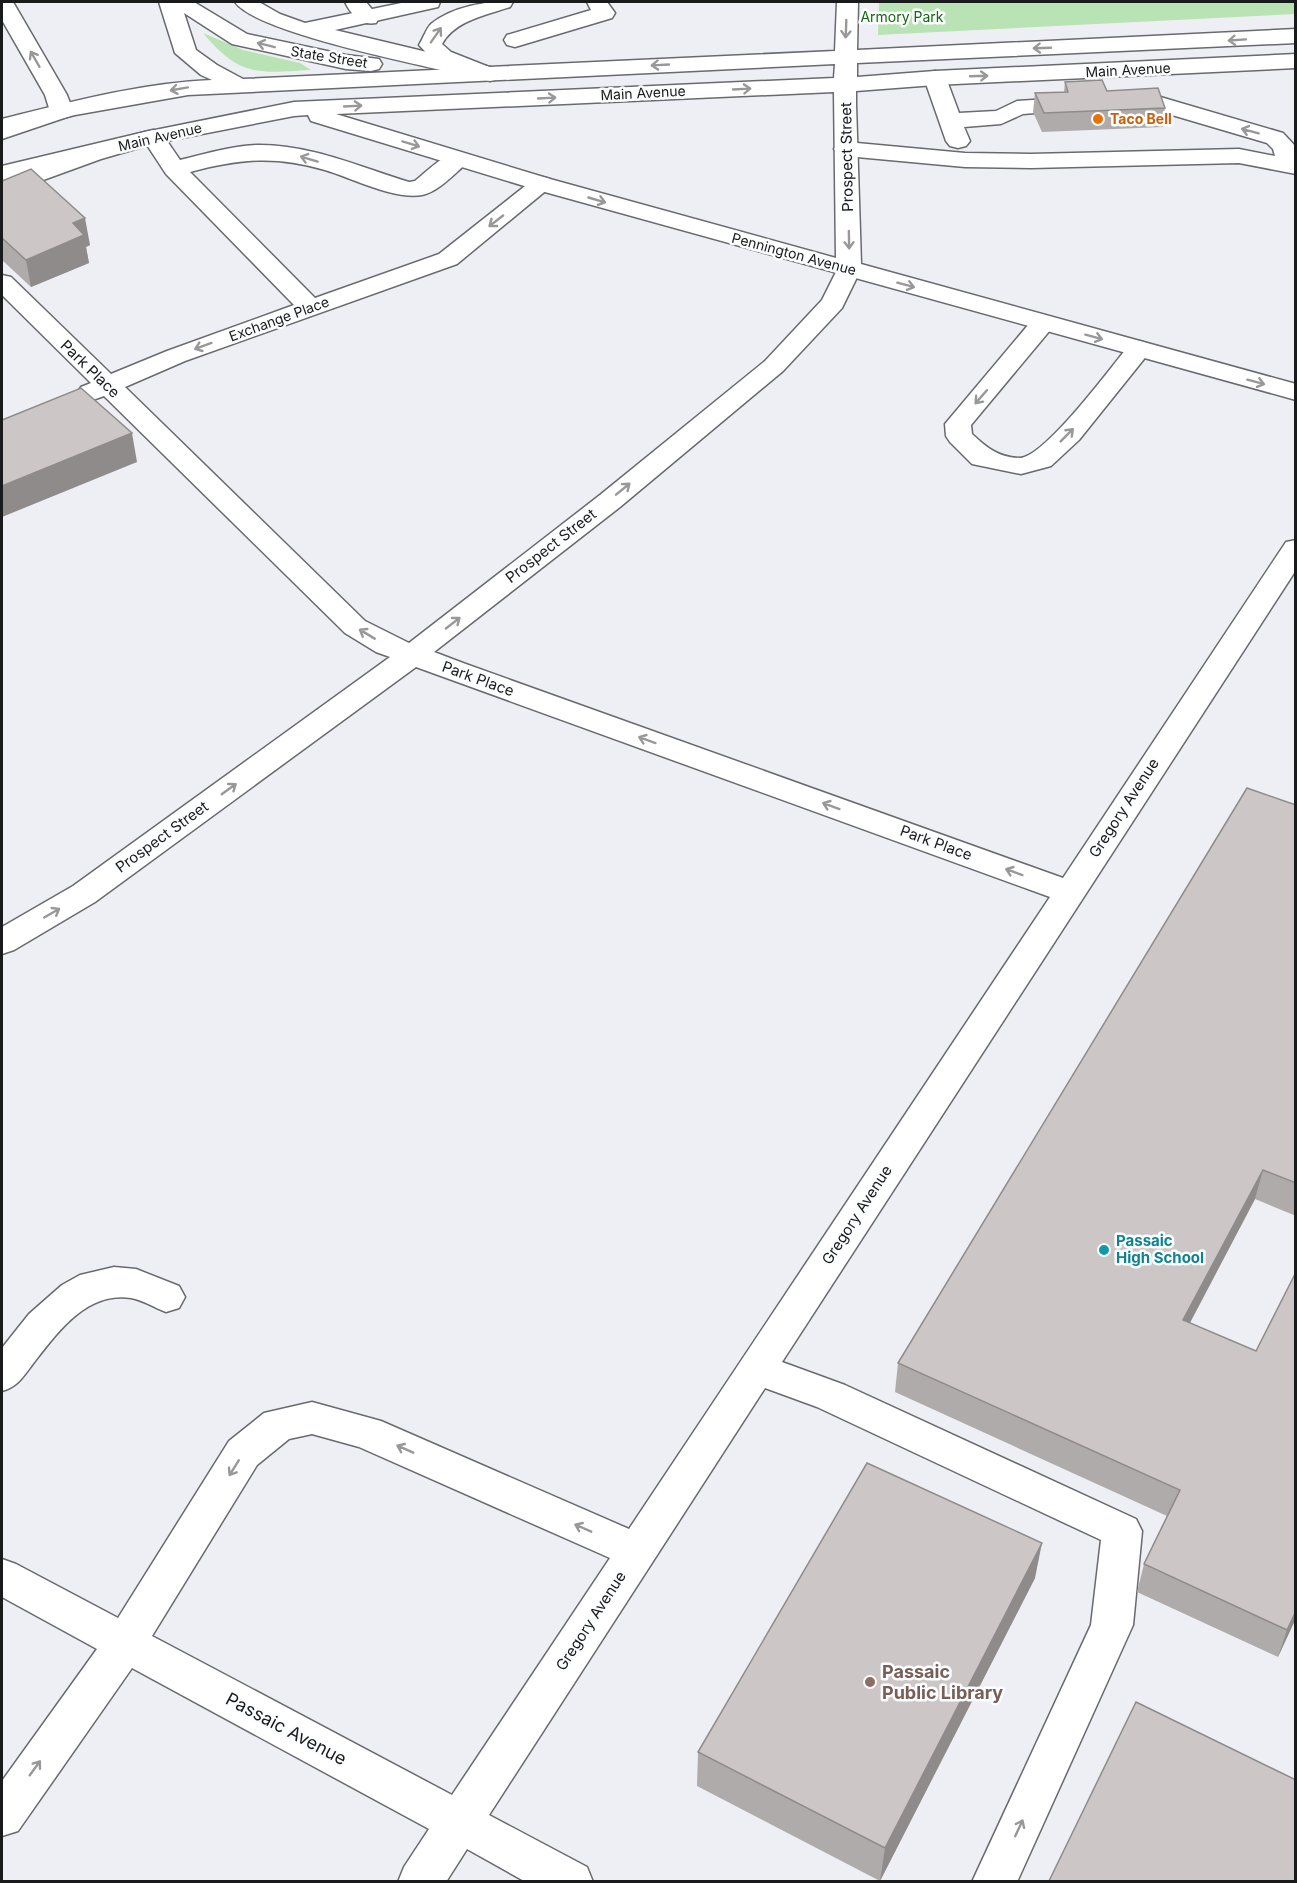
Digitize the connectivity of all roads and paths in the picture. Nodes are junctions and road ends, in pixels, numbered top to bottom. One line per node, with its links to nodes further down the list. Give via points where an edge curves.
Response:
1 (2, 2): 22 (main road, one-way to 1)
2 (169, 2): 18 (main road, via 186,53)
3 (180, 2): 15 (main road, State Street, one-way to 3, via 346,62 278,48 240,39)
4 (246, 2): 10 (main road)
5 (429, 2): 9 (main road)
6 (502, 2): 15 (main road, one-way to 6, via 443,57 430,45 439,29 466,14)
7 (597, 2): 12 (main road, via 604,13)
8 (847, 2): 13 (main road, Prospect Street, one-way to 13)
9 (362, 10): 10 (main road, via 320,26)
10 (276, 21): 15 (main road)
11 (1296, 36): 13 (main road, Main Avenue, one-way to 13)
12 (515, 40)
13 (845, 56): 15 (main road, Main Avenue, one-way to 15); 17 (main road, Prospect Street)
14 (1296, 61): 16 (main road, Main Avenue, one-way to 14)
15 (490, 74): 18 (main road, Main Avenue)
16 (935, 78): 17 (main road, Main Avenue); 23 (main road)
17 (845, 84): 21 (main road, Main Avenue, one-way to 17); 27 (main road, Prospect Street)
18 (237, 85): 21 (main road); 22 (main road, Main Avenue, one-way to 22, via 188,88)
19 (1101, 103): 30 (main road, one-way to 19, via 1285,146 1275,138 1157,103)
20 (1064, 105): 23 (main road, via 1026,106 1001,117)
21 (294, 109): 26 (main road, Main Avenue); 28 (main road, Pennington Avenue, one-way to 28)
22 (62, 111): 24 (main road, Main Avenue); 25 (main road)
23 (951, 121): 29 (main road)
24 (2, 126)
25 (2, 132)
26 (153, 137): 31 (main road); 32 (main road); 34 (main road, Main Avenue, via 93,154)
27 (846, 149): 29 (main road); 35 (main road, Prospect Street, one-way to 35)
28 (458, 159): 31 (main road, one-way to 31, via 421,188 408,189 289,153 230,155); 33 (main road, Pennington Avenue)
29 (965, 160): 30 (main road, via 1239,156)
30 (1291, 166)
31 (174, 168): 37 (main road)
32 (2, 173)
33 (542, 184): 35 (main road, Pennington Avenue, one-way to 35); 37 (main road, Exchange Place, one-way to 37, via 448,259)
34 (2, 188)
35 (849, 269): 38 (main road, Pennington Avenue, one-way to 38); 44 (main road, Prospect Street, one-way to 35, via 610,501 774,366 833,303)
36 (2, 282): 40 (main road, Park Place)
37 (310, 308): 40 (main road, Exchange Place, one-way to 40)
38 (1043, 323): 39 (main road, Pennington Avenue, one-way to 39); 39 (main road, one-way to 39, via 958,424 959,436 982,458 1021,466 1041,460 1070,434)
39 (1139, 349): 41 (main road, Pennington Avenue, one-way to 41)
40 (107, 385): 42 (main road, Exchange Place); 44 (main road, Park Place, one-way to 40, via 355,627)
41 (1296, 392)
42 (67, 405)
43 (1296, 548): 45 (main road, Gregory Avenue)
44 (412, 655): 45 (main road, Park Place, one-way to 44); 46 (main road, Prospect Street, one-way to 44, via 84,894)
45 (1069, 892): 48 (main road, Gregory Avenue)
46 (2, 942)
47 (166, 1297): 49 (main road, via 137,1284 116,1282 74,1294)
48 (756, 1369): 50 (main road, Gregory Avenue); 57 (main road, one-way to 48, via 1112,1625 1122,1532 831,1396)
49 (2, 1375)
50 (637, 1551): 52 (main road, one-way to 52, via 368,1433 312,1418 278,1425 243,1453); 54 (main road, Gregory Avenue)
51 (2, 1577): 52 (main road, Passaic Avenue)
52 (125, 1642): 53 (main road, one-way to 52); 54 (main road, Passaic Avenue)
53 (2, 1816)
54 (459, 1822): 55 (main road, Gregory Avenue); 56 (main road, Passaic Avenue)
55 (420, 1881)
56 (571, 1881)
57 (994, 1881)

